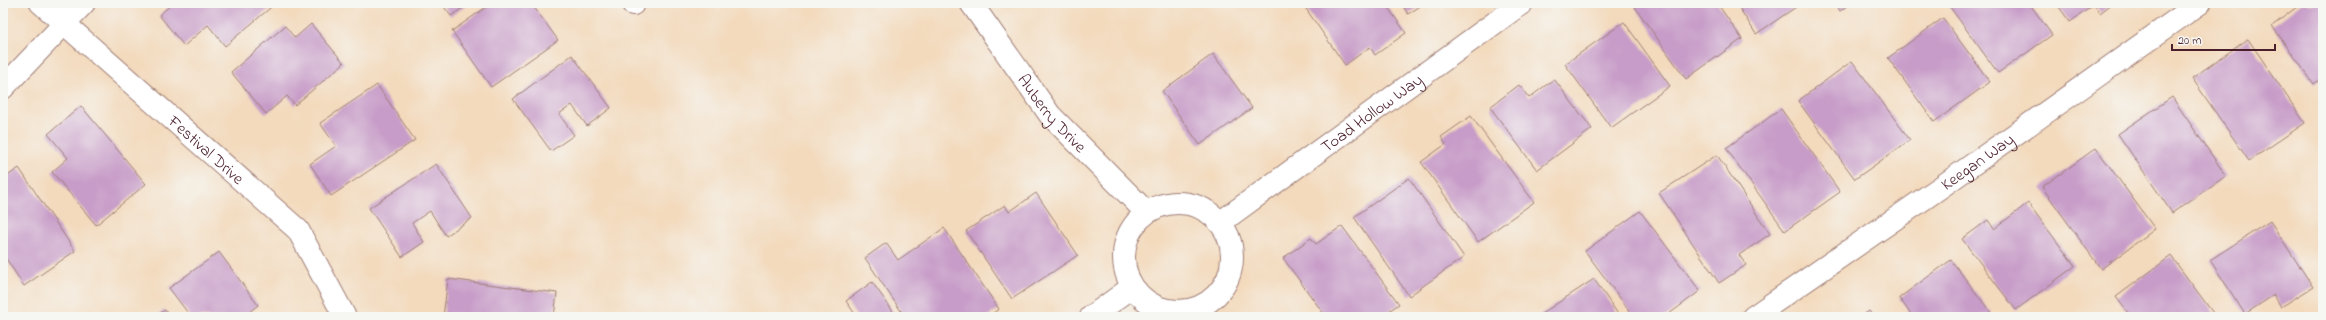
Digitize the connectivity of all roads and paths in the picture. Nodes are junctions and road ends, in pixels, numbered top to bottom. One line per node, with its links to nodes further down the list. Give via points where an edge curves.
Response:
1 (41, 3): 6 (street, Festival Drive)
2 (84, 3): 6 (street)
3 (971, 3): 8 (street, Auberry Drive, via 1050,115)
4 (1522, 3): 9 (street, Toad Hollow Way)
5 (2200, 3): 14 (street, Keegan Way)
6 (64, 23): 7 (street); 12 (street, Festival Drive, via 298,230)
7 (3, 88)
8 (1146, 212): 9 (street, via 1160,205 1179,202 1203,208); 10 (street, via 1133,226 1125,243 1123,262)
9 (1221, 222): 11 (street, via 1232,249 1231,272)
10 (1131, 288): 11 (street, via 1152,306 1170,311); 13 (street)
11 (1214, 310)
12 (345, 317)
13 (1091, 317)
14 (1753, 317)

